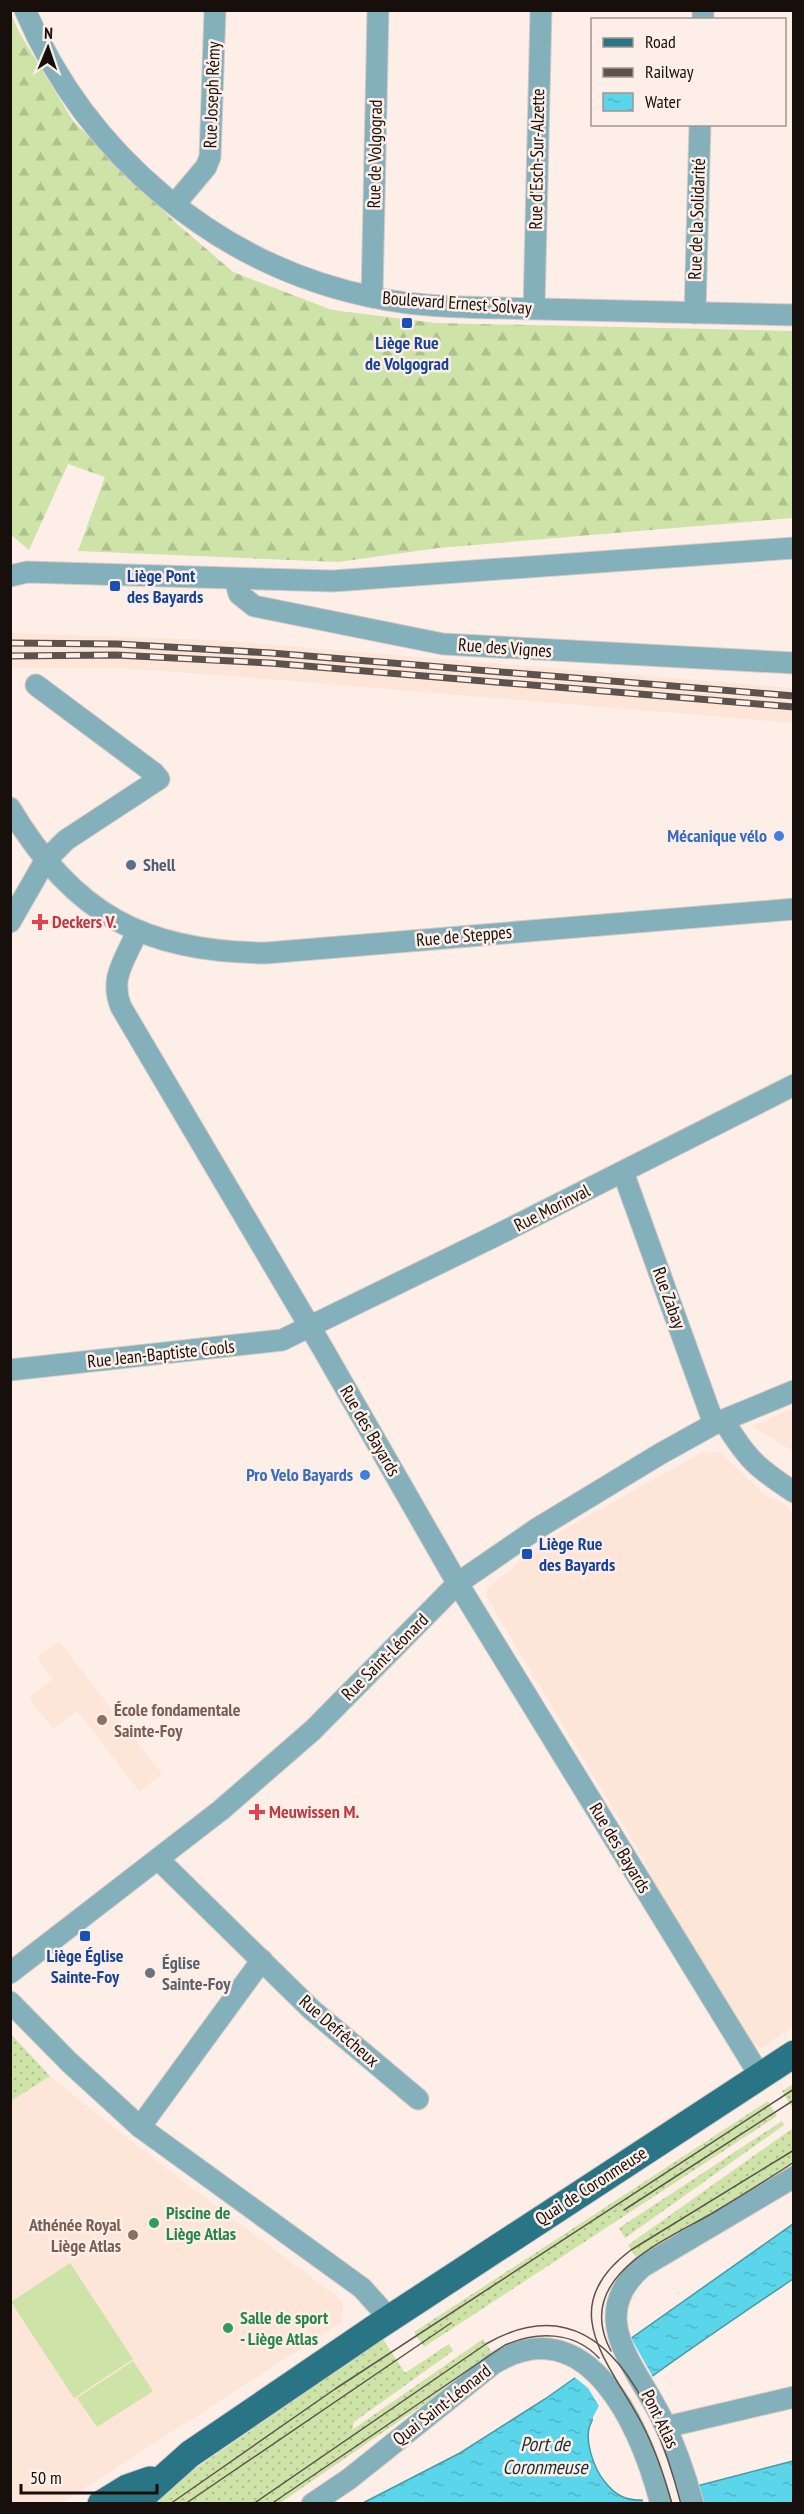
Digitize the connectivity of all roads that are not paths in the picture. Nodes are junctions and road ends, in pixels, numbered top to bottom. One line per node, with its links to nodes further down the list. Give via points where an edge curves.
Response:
1 (26, 10): 6 (street, Boulevard Ernest Solvay, via 47,56 84,114 130,166)
2 (215, 10): 6 (street, Rue Joseph Rémy, via 210,157)
3 (378, 10): 7 (street, Rue de Volgograd)
4 (541, 10): 8 (street, Rue d'Esch-Sur-Alzette)
5 (700, 126): 9 (street, Rue de la Solidarité)
6 (175, 204): 7 (street, Boulevard Ernest Solvay, via 217,235 277,267)
7 (372, 297): 8 (street, Boulevard Ernest Solvay, via 443,306)
8 (534, 308): 9 (street, Boulevard Ernest Solvay)
9 (695, 313): 10 (street, Boulevard Ernest Solvay)
10 (794, 315)
11 (794, 548): 13 (street, via 333,581)
12 (10, 576): 13 (street, via 27,572)
13 (235, 579): 14 (street, Rue des Vignes, via 239,594 254,606 443,644)
14 (794, 663)
15 (36, 685): 17 (street, via 159,779 66,840)
16 (10, 808): 17 (street)
17 (45, 861): 19 (street); 20 (street, via 71,888)
18 (794, 909): 20 (street, Rue de Steppes, via 266,953 186,948)
19 (10, 922)
20 (137, 932): 23 (street, Rue des Bayards, via 116,981 114,991 121,1008)
21 (794, 1085): 22 (street, Rue Morinval)
22 (623, 1172): 23 (street, Rue Morinval); 26 (street, Rue Zabay)
23 (308, 1326): 24 (street, Rue Jean-Baptiste Cools, via 282,1340); 30 (street, Rue des Bayards)
24 (10, 1370)
25 (794, 1391): 26 (street, Rue Saint-Léonard)
26 (719, 1422): 27 (street, Rue Zabay); 30 (street, Rue Saint-Léonard, via 538,1528)
27 (764, 1472): 28 (street); 29 (street, Rue Zabay)
28 (794, 1479)
29 (794, 1492)
30 (458, 1583): 31 (street, Rue Saint-Léonard, via 313,1730); 36 (street, Rue des Bayards)
31 (159, 1860): 32 (street, Rue Defrêcheux); 33 (street, Rue Saint-Léonard)
32 (262, 1960): 37 (street, Rue Defrêcheux, via 312,2010); 38 (street)
33 (10, 1973)
34 (10, 2002): 38 (street)
35 (794, 2054): 36 (main road, Quai de Coronmeuse)
36 (760, 2076): 40 (main road, Quai de Coronmeuse)
37 (418, 2099)
38 (140, 2127): 40 (street, via 362,2288)
39 (794, 2177): 43 (street, Pont Atlas, via 674,2247 633,2276 616,2305 618,2338)
40 (389, 2318): 44 (main road, via 189,2454)
41 (584, 2361): 47 (street, Quai Saint-Léonard, via 549,2347 511,2353 465,2384 349,2479); 48 (street, Pont Atlas, via 599,2376 639,2440)
42 (794, 2397): 43 (street)
43 (666, 2427): 49 (street, Pont Atlas)
44 (166, 2475): 45 (main road, via 127,2488); 46 (main road)
45 (101, 2504)
46 (134, 2504)
47 (312, 2504)
48 (661, 2504)
49 (693, 2504)

